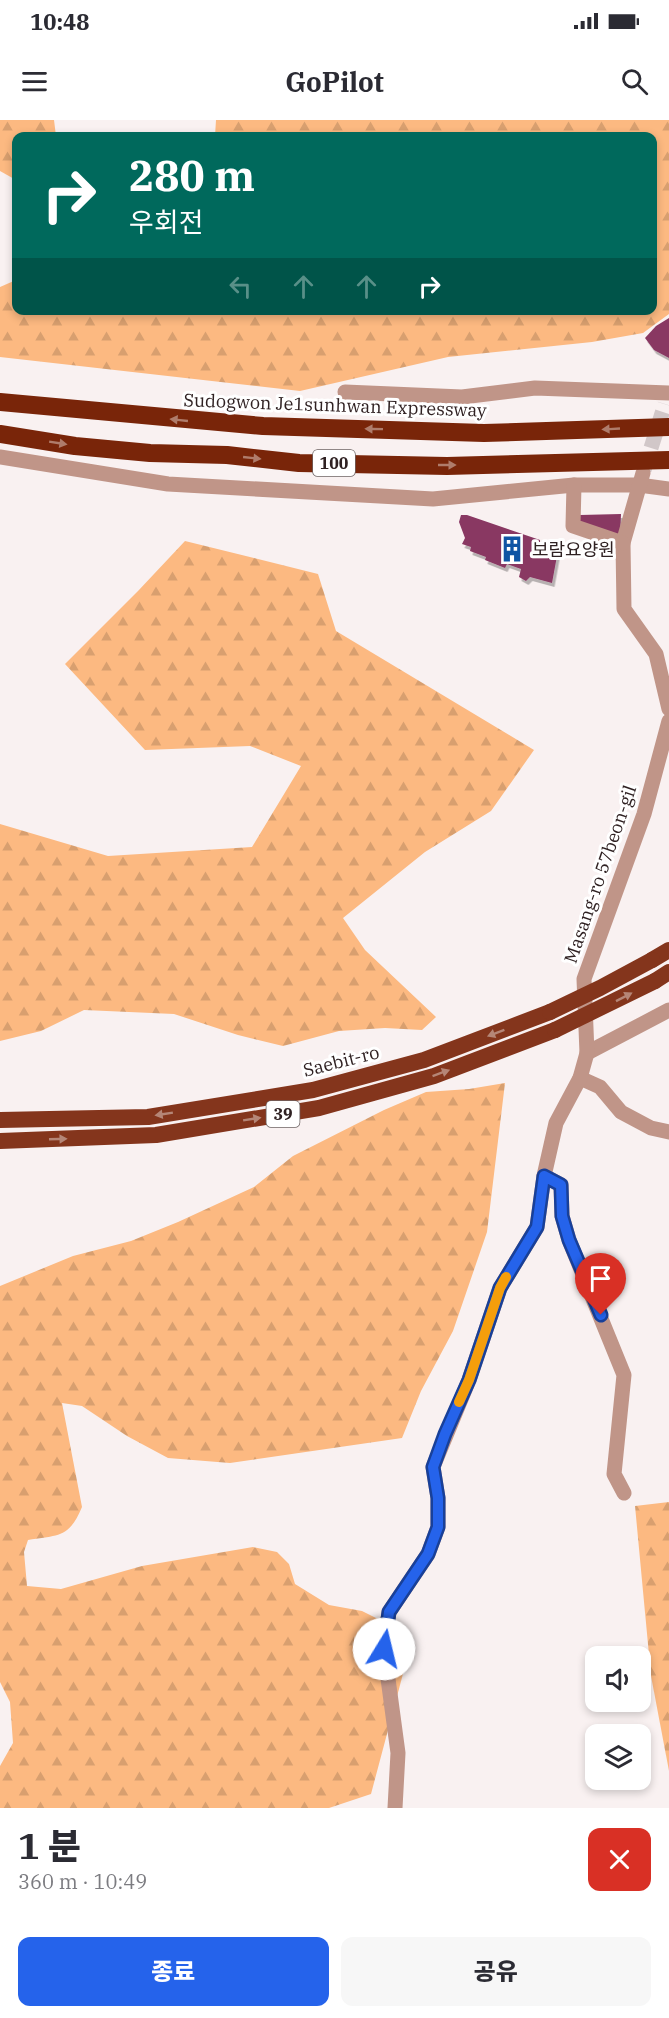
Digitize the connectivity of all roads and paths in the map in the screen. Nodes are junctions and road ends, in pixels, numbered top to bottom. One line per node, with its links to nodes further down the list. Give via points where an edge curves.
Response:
1 (345, 392): 2 (street, via 462,397 536,388)
2 (668, 395)
3 (0, 402): 4 (highway, Sudogwon Je1sunhwan Expressway / 100, one-way to 3, via 484,433 263,426)
4 (669, 427)
5 (0, 434): 7 (highway, 100, one-way to 7, via 75,446 299,463 447,466)
6 (0, 457): 9 (street, via 168,484 433,500)
7 (669, 460)
8 (641, 479): 9 (street); 10 (street); 11 (street)
9 (574, 485): 11 (street, via 573,526)
10 (669, 489)
11 (623, 543): 12 (street, via 624,609 656,654)
12 (669, 709)
13 (669, 721): 17 (street, Masang-ro 57beon-gil, via 644,814 584,980)
14 (669, 950): 19 (highway, Saebit-ro / 39, one-way to 19, bridge, via 550,1012 424,1060 313,1090 148,1117)
15 (662, 977): 21 (highway, 39, one-way to 15, bridge, via 156,1136 319,1108 434,1076 555,1030)
16 (669, 1010): 17 (street)
17 (588, 1053): 18 (street, Masang-ro 57beon-gil)
18 (580, 1078): 20 (street, via 600,1088 621,1112 651,1128); 22 (street, Masang-ro 57beon-gil, via 556,1123)
19 (0, 1120)
20 (669, 1132)
21 (0, 1141)
22 (544, 1176): 23 (street, via 561,1185 562,1216 569,1240 624,1375 614,1473); 24 (street, Masang-ro 57beon-gil, via 537,1227 500,1288 469,1380 433,1467 438,1527 428,1554 389,1612 384,1649 398,1753)
23 (624, 1493)
24 (395, 1808)

